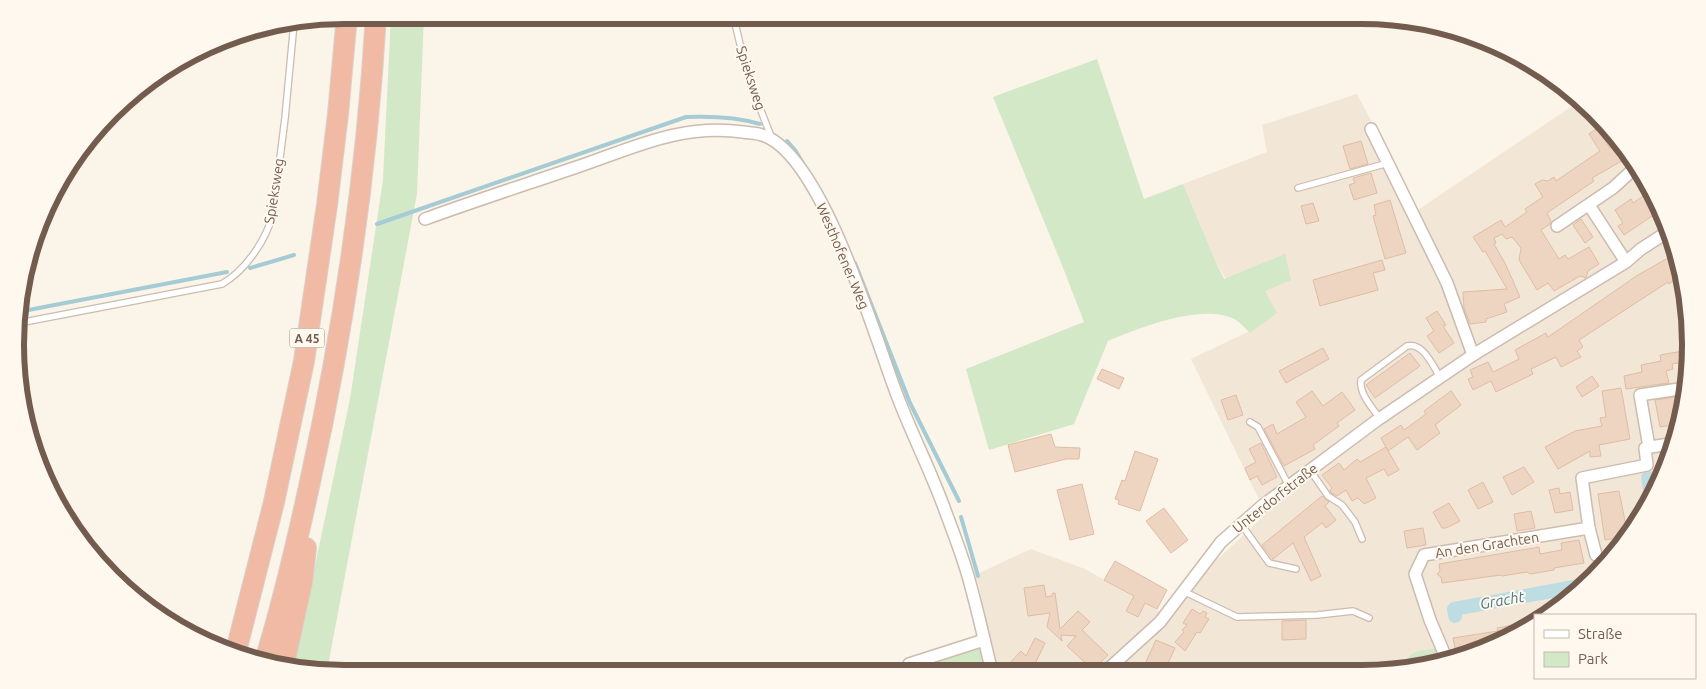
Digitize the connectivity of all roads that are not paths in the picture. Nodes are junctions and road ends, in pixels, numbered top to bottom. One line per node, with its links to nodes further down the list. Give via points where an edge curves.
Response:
1 (346, 24): 34 (highway, A 45, via 328,196 304,361 274,502)
2 (375, 24): 21 (highway, A 45, via 366,147 350,273)
3 (735, 24): 6 (lane, Spieksweg, via 748,77)
4 (294, 28): 15 (lane, Spieksweg, via 273,214 257,248 234,277 222,284)
5 (1371, 129): 7 (street)
6 (773, 140): 11 (street, Westhofener Weg, via 728,130 693,130 655,139); 33 (street, Westhofener Weg, via 802,170 829,218 856,280 897,396 945,510 968,575)
7 (1388, 163): 9 (lane); 16 (street, via 1447,284)
8 (1631, 171): 10 (street)
9 (1298, 188)
10 (1589, 205): 12 (street); 14 (street)
11 (425, 218)
12 (1557, 226)
13 (1663, 235): 14 (street, Unterdorfstraße)
14 (1626, 262): 16 (street, Unterdorfstraße)
15 (24, 322)
16 (1473, 355): 17 (street, Unterdorfstraße)
17 (1440, 377): 19 (street, Unterdorfstraße); 19 (lane, via 1420,348 1407,346 1361,380 1362,391)
18 (1679, 389): 23 (street, via 1640,395)
19 (1380, 419): 24 (street, Unterdorfstraße)
20 (1250, 422): 25 (lane, via 1258,427)
21 (322, 427): 36 (highway, A 45); 37 (highway, via 302,582)
22 (1666, 444): 23 (street)
23 (1649, 447): 27 (street, via 1645,448 1647,465 1582,478)
24 (1310, 470): 25 (street, Unterdorfstraße); 28 (lane, via 1328,496 1342,506 1355,522)
25 (1289, 486): 26 (street, Unterdorfstraße)
26 (1241, 524): 30 (lane, via 1269,564); 31 (street, Unterdorfstraße, via 1221,542)
27 (1589, 528): 29 (street); 35 (street, An den Grachten, via 1424,555 1415,574)
28 (1362, 539)
29 (1596, 555)
30 (1296, 569)
31 (1183, 592): 32 (lane, via 1237,616 1317,615 1353,610); 40 (street, Unterdorfstraße, via 1160,622)
32 (1368, 618)
33 (984, 640): 38 (street); 39 (street, Westhofener Weg)
34 (237, 646)
35 (1445, 654)
36 (267, 655)
37 (285, 660)
38 (917, 665)
39 (990, 665)
40 (1113, 665)

